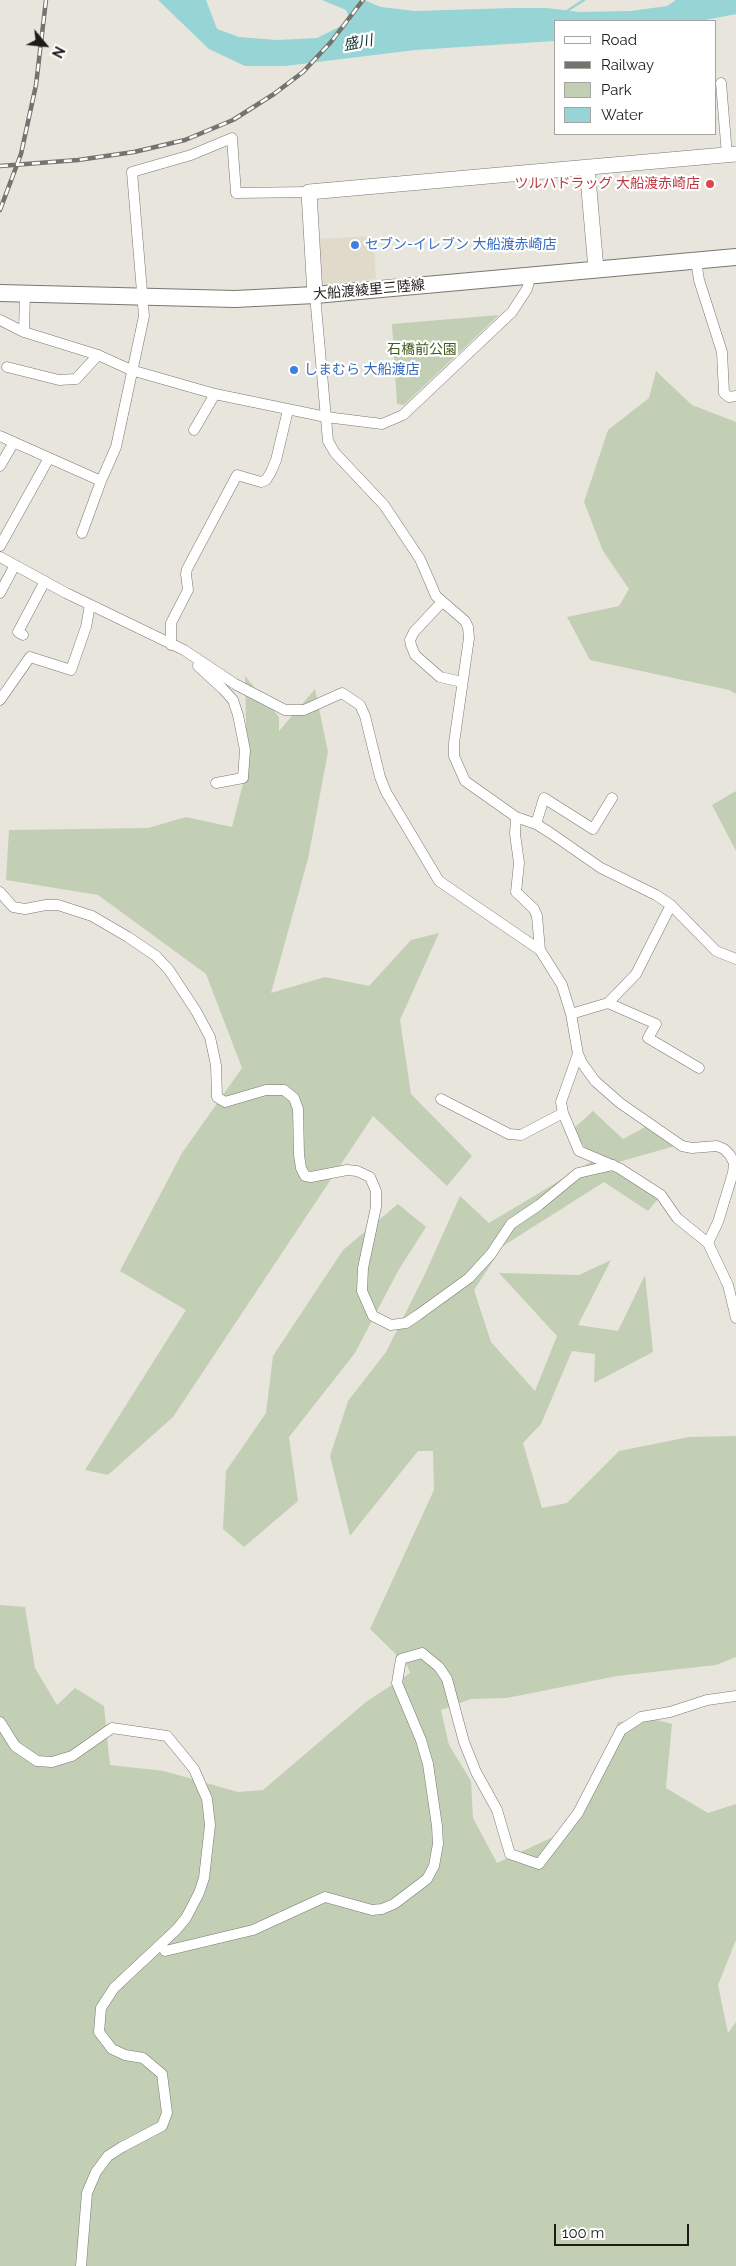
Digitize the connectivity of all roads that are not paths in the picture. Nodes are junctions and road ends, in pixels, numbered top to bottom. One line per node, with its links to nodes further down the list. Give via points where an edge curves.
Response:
1 (721, 83): 2 (street)
2 (731, 154): 3 (street)
3 (587, 167): 4 (street); 7 (street)
4 (309, 192): 11 (street); 12 (street, via 236,192 232,138 191,155 132,172)
5 (736, 256): 6 (main road, 大船渡綾里三陸線)
6 (696, 260): 7 (main road, 大船渡綾里三陸線); 19 (street, via 698,280 722,352 724,393 729,397)
7 (596, 269): 8 (main road, 大船渡綾里三陸線)
8 (531, 275): 11 (main road, 大船渡綾里三陸線); 21 (street, via 527,290 512,312 403,415 382,424)
9 (0, 293): 10 (main road, 大船渡綾里三陸線)
10 (24, 294): 12 (main road, 大船渡綾里三陸線); 14 (street)
11 (315, 295): 12 (main road, 大船渡綾里三陸線, via 235,299); 21 (street)
12 (143, 296): 17 (street, via 144,316)
13 (0, 320): 14 (street)
14 (24, 332): 15 (street)
15 (98, 355): 16 (street, via 76,379 59,380); 17 (street)
16 (7, 367)
17 (131, 370): 18 (street); 27 (street, via 116,447)
18 (215, 394): 20 (street); 22 (street)
19 (736, 396)
20 (288, 410): 21 (street); 37 (street, via 276,460 266,480 261,482 237,475 187,569 188,590 171,623)
21 (326, 417): 34 (street, via 326,434 335,453 384,505 420,560)
22 (194, 430)
23 (0, 436): 24 (street)
24 (14, 442): 25 (street); 26 (street)
25 (49, 458): 27 (street); 29 (street)
26 (0, 466)
27 (101, 481): 28 (street)
28 (82, 533)
29 (0, 546)
30 (0, 557): 31 (street)
31 (15, 565): 32 (street); 33 (street)
32 (44, 581): 35 (street); 36 (street, via 18,632)
33 (0, 593)
34 (441, 603): 39 (street, via 468,627); 39 (street, via 414,632 411,645 416,655 440,677)
35 (90, 604): 37 (street); 40 (street, via 86,627 71,670 30,657)
36 (23, 635)
37 (171, 644): 38 (street)
38 (184, 650): 41 (street, via 224,689 238,715 245,750 243,778); 47 (street, via 235,684 285,710 304,710 342,693 360,705 386,792 439,881)
39 (462, 682): 43 (street, via 454,743 459,771 465,781)
40 (0, 700)
41 (216, 783)
42 (612, 798): 44 (street, via 593,829 544,798)
43 (516, 817): 44 (street); 47 (street, via 519,863 516,892 537,916)
44 (536, 824): 46 (street, via 601,868 656,894)
45 (0, 892): 55 (street, via 13,907 58,906 92,916 156,956 169,970 210,1037 216,1065 217,1097 225,1102 266,1090 284,1090 294,1098 298,1109 299,1155 305,1176 357,1170 370,1177 376,1191 376,1207 363,1268 362,1291 373,1316 391,1325 406,1323 469,1278 491,1254 511,1224 578,1173)
46 (671, 906): 48 (street, via 716,952); 49 (street, via 636,974)
47 (540, 950): 50 (street, via 562,985)
48 (736, 959)
49 (608, 1003): 50 (street); 52 (street, via 656,1024 648,1038)
50 (571, 1014): 51 (street)
51 (578, 1054): 54 (street, via 561,1102); 56 (street, via 595,1081 666,1136 682,1146 716,1146 730,1155 734,1162 733,1173)
52 (699, 1068)
53 (441, 1099): 54 (street, via 509,1134 520,1135)
54 (563, 1113): 55 (street, via 579,1151)
55 (613, 1165): 56 (street, via 661,1195 677,1218)
56 (708, 1243): 57 (street, via 728,1285)
57 (736, 1318)
58 (736, 1696): 60 (street, via 641,1717 621,1730 578,1813 540,1864 510,1854 497,1810 476,1772 464,1742 447,1679 439,1667 422,1653 401,1659 396,1683 428,1764 437,1826 434,1866 427,1879 382,1909 372,1910 325,1897 253,1930)
59 (0, 1722): 61 (street, via 22,1752 44,1762 72,1756 112,1728 167,1736 194,1769 207,1799 210,1825 204,1878 199,1893 176,1930 114,1988 101,2008 99,2032 112,2049 143,2058 162,2074 167,2113 162,2126 108,2156 96,2172 87,2193)
60 (165, 1951)
61 (81, 2266)

